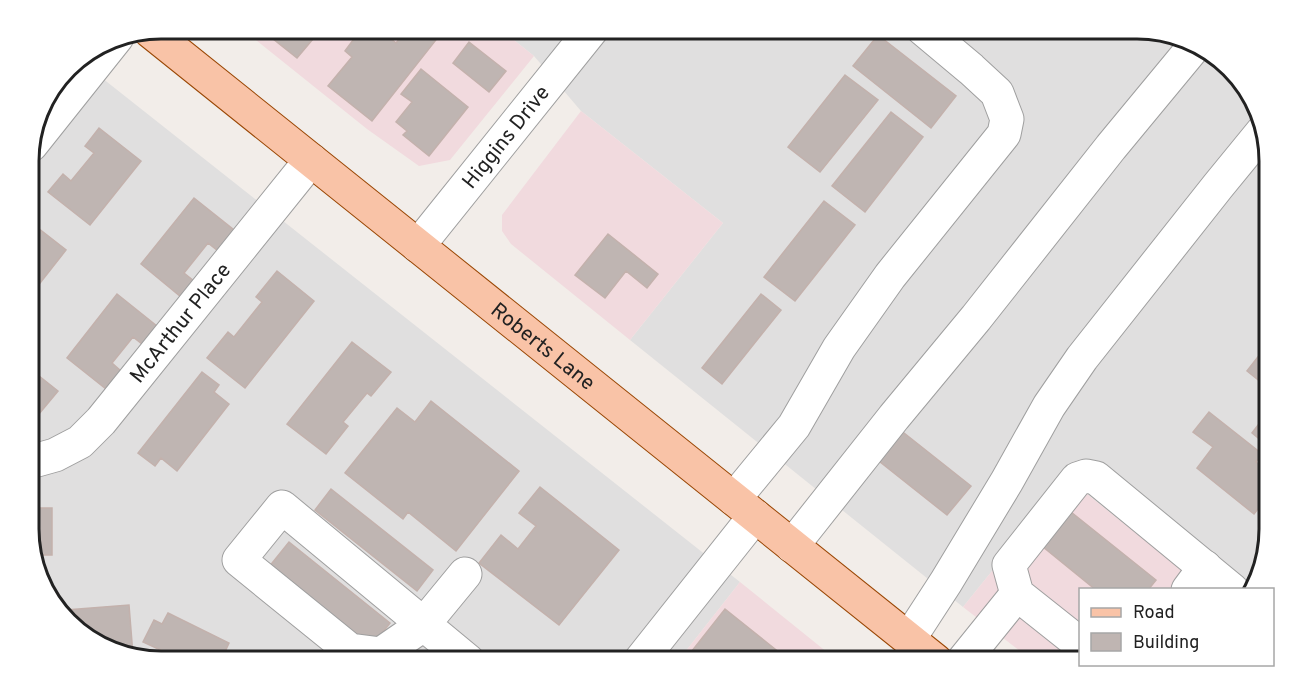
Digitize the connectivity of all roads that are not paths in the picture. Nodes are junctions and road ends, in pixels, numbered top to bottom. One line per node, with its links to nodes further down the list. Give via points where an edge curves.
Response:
1 (160, 39): 8 (main road, Roberts Lane)
2 (584, 39): 9 (street, Higgins Drive)
3 (935, 39): 11 (street, via 997,93 1007,119 1004,135 890,276 839,348)
4 (1191, 52): 12 (street)
5 (104, 53): 6 (street)
6 (43, 130)
7 (1257, 139): 18 (street, via 1082,358)
8 (312, 160): 9 (main road, Roberts Lane); 10 (street, McArthur Place, via 101,421 80,442)
9 (418, 246): 11 (main road, Roberts Lane)
10 (39, 459)
11 (745, 508): 12 (main road, Roberts Lane); 23 (street)
12 (792, 546): 18 (main road, Roberts Lane)
13 (465, 574): 17 (street)
14 (1197, 578): 15 (street); 16 (street, via 1096,478 1086,476 1077,479 1009,565)
15 (1226, 588)
16 (1017, 594): 19 (street); 25 (street)
17 (423, 625): 20 (street, via 282,507 239,560 350,650); 21 (street); 22 (street)
18 (909, 639): 24 (main road, Roberts Lane)
19 (1079, 643)
20 (358, 651)
21 (385, 651)
22 (456, 651)
23 (647, 651)
24 (924, 651)
25 (971, 651)

